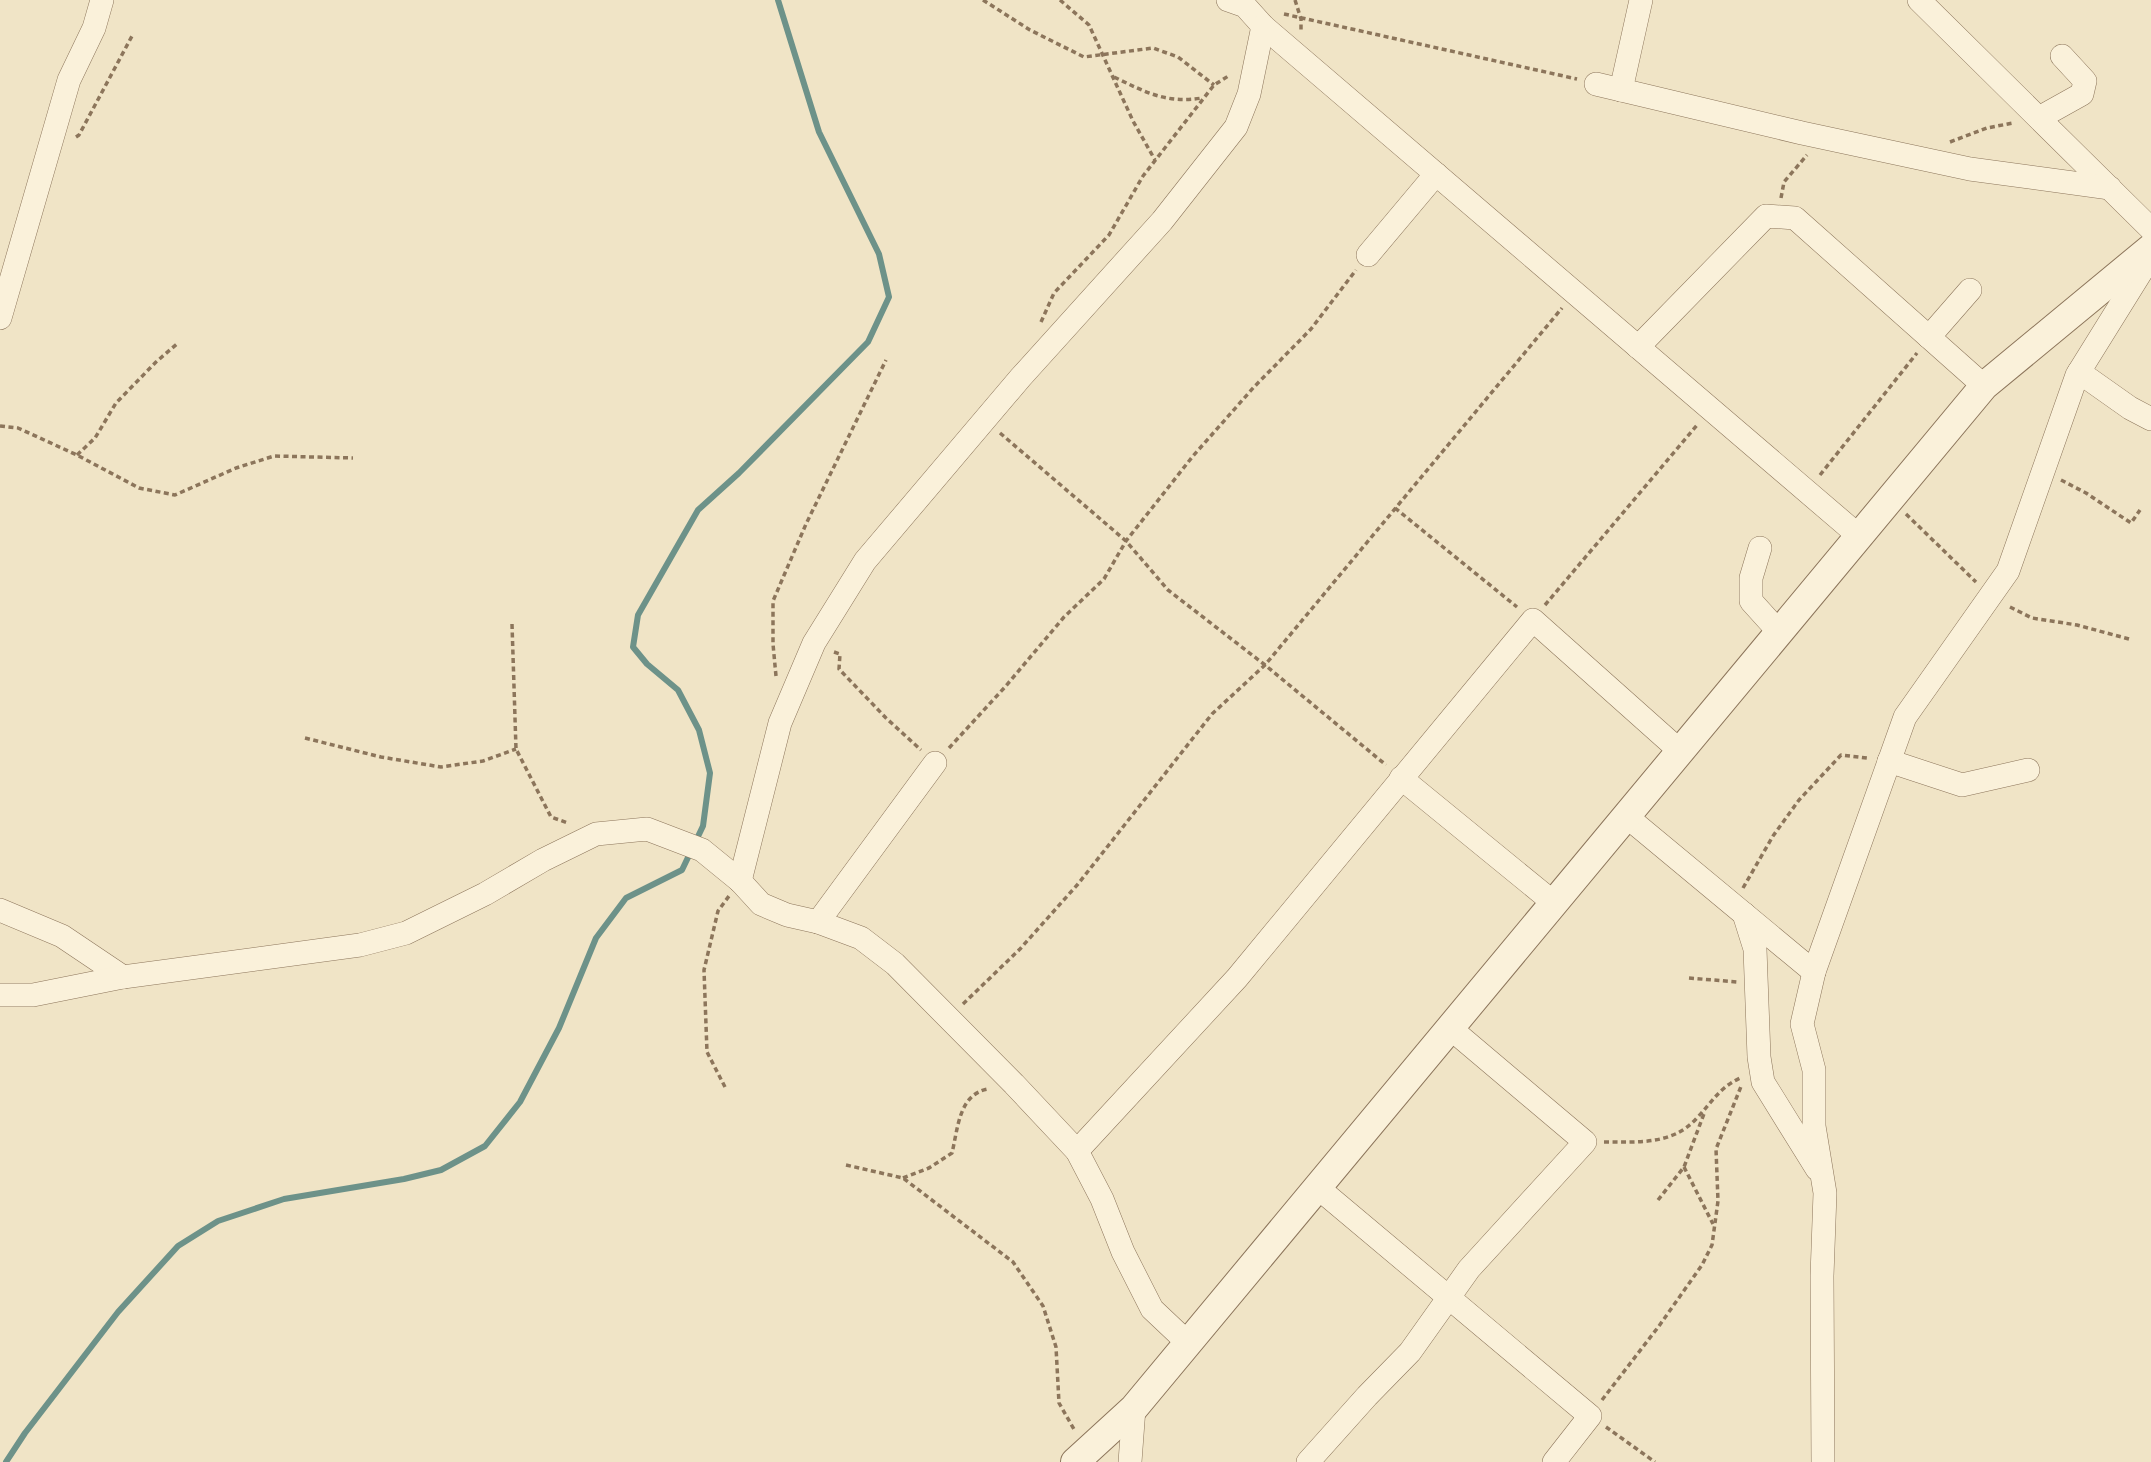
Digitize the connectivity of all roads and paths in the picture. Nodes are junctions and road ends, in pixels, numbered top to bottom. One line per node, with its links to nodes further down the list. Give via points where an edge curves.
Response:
1 (102, 0): 20 (street, via 69,80)
2 (983, 0): 10 (path, via 1084,57)
3 (1060, 0): 10 (path, via 1088,25)
4 (1228, 0): 8 (street, via 1245,6)
5 (1296, 0): 14 (path, via 1301,19)
6 (1641, 0): 16 (street)
7 (1919, 0): 18 (street)
8 (1263, 26): 12 (street); 23 (street)
9 (132, 36): 20 (path, via 79,135)
10 (1103, 54): 13 (path); 15 (path, via 1153,48 1178,57)
11 (2062, 56): 18 (street, via 2085,81 2082,94)
12 (1256, 60): 15 (path); 43 (street, via 1236,127 1162,221)
13 (1114, 77): 17 (path, via 1154,96 1184,101); 21 (path)
14 (1596, 84): 16 (street)
15 (1214, 85): 17 (path)
16 (1620, 90): 19 (street)
17 (1204, 97): 21 (path)
18 (2039, 118): 22 (path, via 1950,141); 24 (street)
19 (1823, 138): 22 (street); 25 (path, via 1784,182)
20 (47, 155): 32 (street)
21 (1155, 160): 33 (path, via 1109,235 1054,293)
22 (1927, 160): 24 (street)
23 (1436, 174): 27 (street); 30 (street)
24 (2110, 188): 26 (street)
25 (1777, 217): 35 (street, via 1795,218); 37 (street, via 1766,216)
26 (2151, 229)
27 (1368, 255): 53 (path, via 1311,329 1193,456)
28 (2149, 261): 31 (street); 34 (street)
29 (1970, 290): 35 (street)
30 (1574, 292): 37 (street); 50 (path)
31 (2078, 307): 34 (street); 40 (street)
32 (0, 318)
33 (1037, 331)
34 (2104, 332): 39 (street)
35 (1929, 337): 40 (street); 48 (path)
36 (178, 343): 45 (path, via 116,403 95,438)
37 (1637, 347): 41 (street)
38 (886, 360): 62 (path, via 774,601)
39 (2079, 372): 42 (street); 47 (street)
40 (1984, 386): 49 (street)
41 (1711, 409): 48 (street); 56 (path)
42 (2151, 419)
43 (984, 420): 53 (path); 60 (street, via 865,561)
44 (0, 426): 45 (path, via 18,428)
45 (77, 455): 46 (path, via 139,488 175,495 274,456)
46 (353, 458)
47 (2043, 471): 51 (path, via 2131,523); 55 (street, via 2008,571)
48 (1806, 491): 52 (street)
49 (1890, 499): 52 (street); 55 (path)
50 (1395, 508): 56 (path); 61 (path)
51 (2140, 510)
52 (1859, 536): 58 (street)
53 (1125, 541): 61 (path, via 1168,590); 67 (path, via 1104,579 1064,617)
54 (1760, 548): 58 (street, via 1751,578 1751,601)
55 (1991, 597): 59 (path, via 2032,618); 66 (street, via 1905,717)
56 (1533, 620): 65 (street); 69 (street)
57 (512, 624): 64 (path)
58 (1779, 632): 65 (street)
59 (2129, 639)
60 (814, 643): 67 (path, via 839,654 839,669); 72 (street, via 780,723)
61 (1265, 665): 69 (path); 82 (path, via 1212,714 1037,930)
62 (776, 683)
63 (305, 738): 64 (path, via 441,767 483,761)
64 (516, 748): 71 (path, via 551,817)
65 (1680, 751): 70 (street)
66 (1889, 761): 68 (street, via 1962,785); 75 (path, via 1841,755 1773,836); 77 (street)
67 (935, 763): 76 (street)
68 (2028, 769)
69 (1401, 778): 73 (street); 88 (street, via 1237,978)
70 (1626, 816): 73 (street); 75 (street)
71 (596, 834): 72 (street, via 647,829 702,850); 78 (street, via 406,933 360,945)
72 (740, 881): 76 (street, via 761,904); 85 (path, via 718,911 704,970 707,1052)
73 (1554, 903): 83 (street)
74 (0, 909): 78 (street, via 62,936)
75 (1739, 909): 77 (street); 80 (street, via 1755,949)
76 (818, 922): 82 (street, via 861,938)
77 (1814, 972): 91 (street, via 1802,1024 1814,1070 1814,1126)
78 (123, 977): 81 (street, via 33,995)
79 (1689, 978): 80 (path)
80 (1756, 983): 91 (street, via 1763,1082)
81 (0, 995)
82 (949, 1017): 84 (street)
83 (1450, 1028): 87 (street); 93 (street)
84 (1014, 1084): 88 (street); 92 (path, via 979,1090 967,1099 952,1153)
85 (725, 1087)
86 (1707, 1106): 87 (path, via 1672,1138); 90 (path); 95 (path, via 1725,1085 1748,1074 1716,1149)
87 (1586, 1142): 96 (street)
88 (1077, 1151): 97 (street, via 1152,1309)
89 (846, 1165): 92 (path)
90 (1684, 1167): 94 (path); 95 (path)
91 (1822, 1177): 105 (street)
92 (903, 1178): 100 (path, via 1013,1262 1043,1306 1056,1348 1059,1403)
93 (1317, 1187): 96 (street); 97 (street)
94 (1658, 1200)
95 (1714, 1226): 99 (path, via 1702,1265)
96 (1448, 1296): 99 (street); 102 (street, via 1410,1352)
97 (1188, 1343): 98 (street)
98 (1133, 1408): 100 (street); 101 (street)
99 (1590, 1416): 103 (street); 104 (path)
100 (1080, 1457)
101 (1130, 1462)
102 (1308, 1462)
103 (1554, 1462)
104 (1655, 1462)
105 (1823, 1462)

